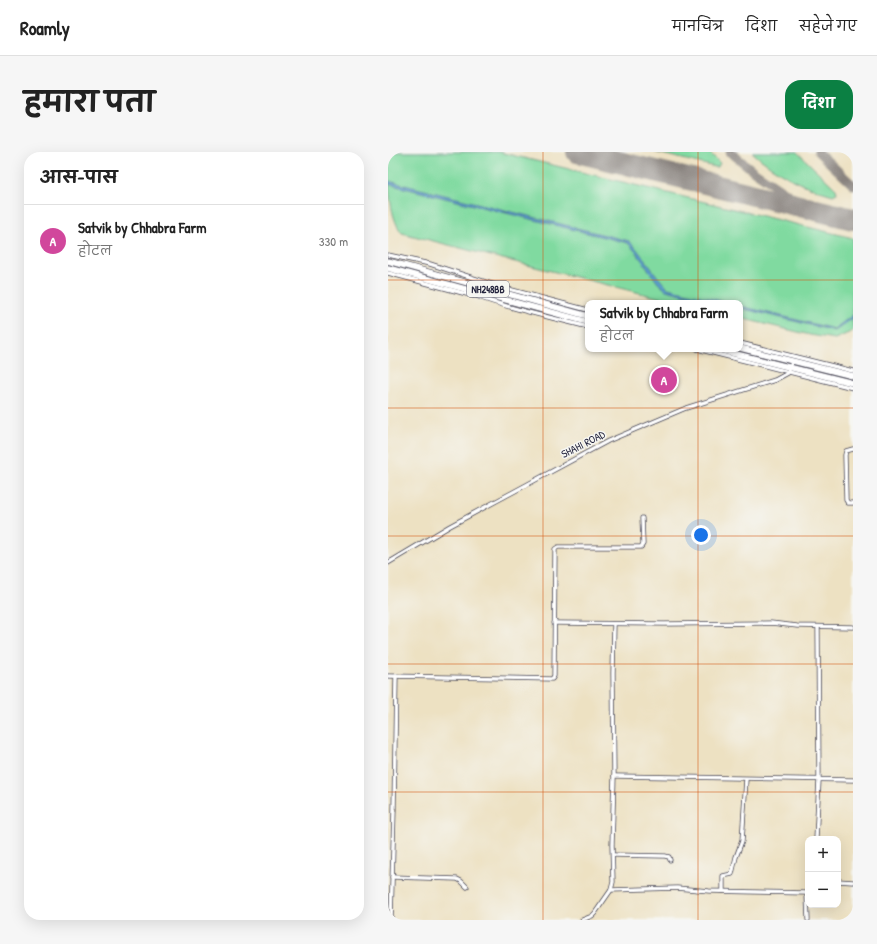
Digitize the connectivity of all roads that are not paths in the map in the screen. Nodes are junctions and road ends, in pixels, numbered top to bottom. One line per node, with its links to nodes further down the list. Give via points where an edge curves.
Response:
1 (388, 255): 6 (street, via 425,263)
2 (388, 262): 7 (highway, NH248BB)
3 (388, 268): 5 (highway, NH248BB)
4 (388, 273): 5 (street)
5 (477, 294): 8 (highway, NH248BB); 9 (street, via 487,301)
6 (585, 309)
7 (585, 315)
8 (585, 321)
9 (585, 326)
10 (743, 344): 16 (street)
11 (743, 349): 14 (highway)
12 (710, 352): 15 (street)
13 (726, 352): 15 (highway)
14 (792, 362): 15 (street); 17 (highway)
15 (789, 370): 18 (highway); 19 (street); 23 (street, SHAHI ROAD, via 787,374 775,380 686,408 608,441 450,526)
16 (853, 371)
17 (853, 376)
18 (853, 383)
19 (853, 388)
20 (853, 449): 21 (street, via 846,451 845,455 846,500)
21 (853, 504)
22 (642, 518): 24 (street, via 643,546 556,548)
23 (388, 563)
24 (554, 623): 25 (street); 29 (street, via 554,676 551,680)
25 (614, 624): 26 (street, via 771,623); 30 (street)
26 (818, 627): 27 (street); 32 (street)
27 (853, 627)
28 (388, 676): 29 (street)
29 (396, 676): 37 (street)
30 (614, 776): 31 (street); 35 (street)
31 (746, 779): 32 (street); 42 (street, via 741,845 732,874 723,876)
32 (819, 780): 33 (street); 34 (street)
33 (853, 780)
34 (816, 836)
35 (612, 855): 36 (street, via 665,856); 41 (street)
36 (670, 860)
37 (392, 877): 40 (street, via 457,879); 43 (street)
38 (841, 881): 39 (street)
39 (853, 882)
40 (467, 887)
41 (611, 890): 42 (street, via 677,888); 44 (street, via 594,915)
42 (723, 891): 45 (street, via 806,893)
43 (391, 920)
44 (582, 920)
45 (808, 920)

